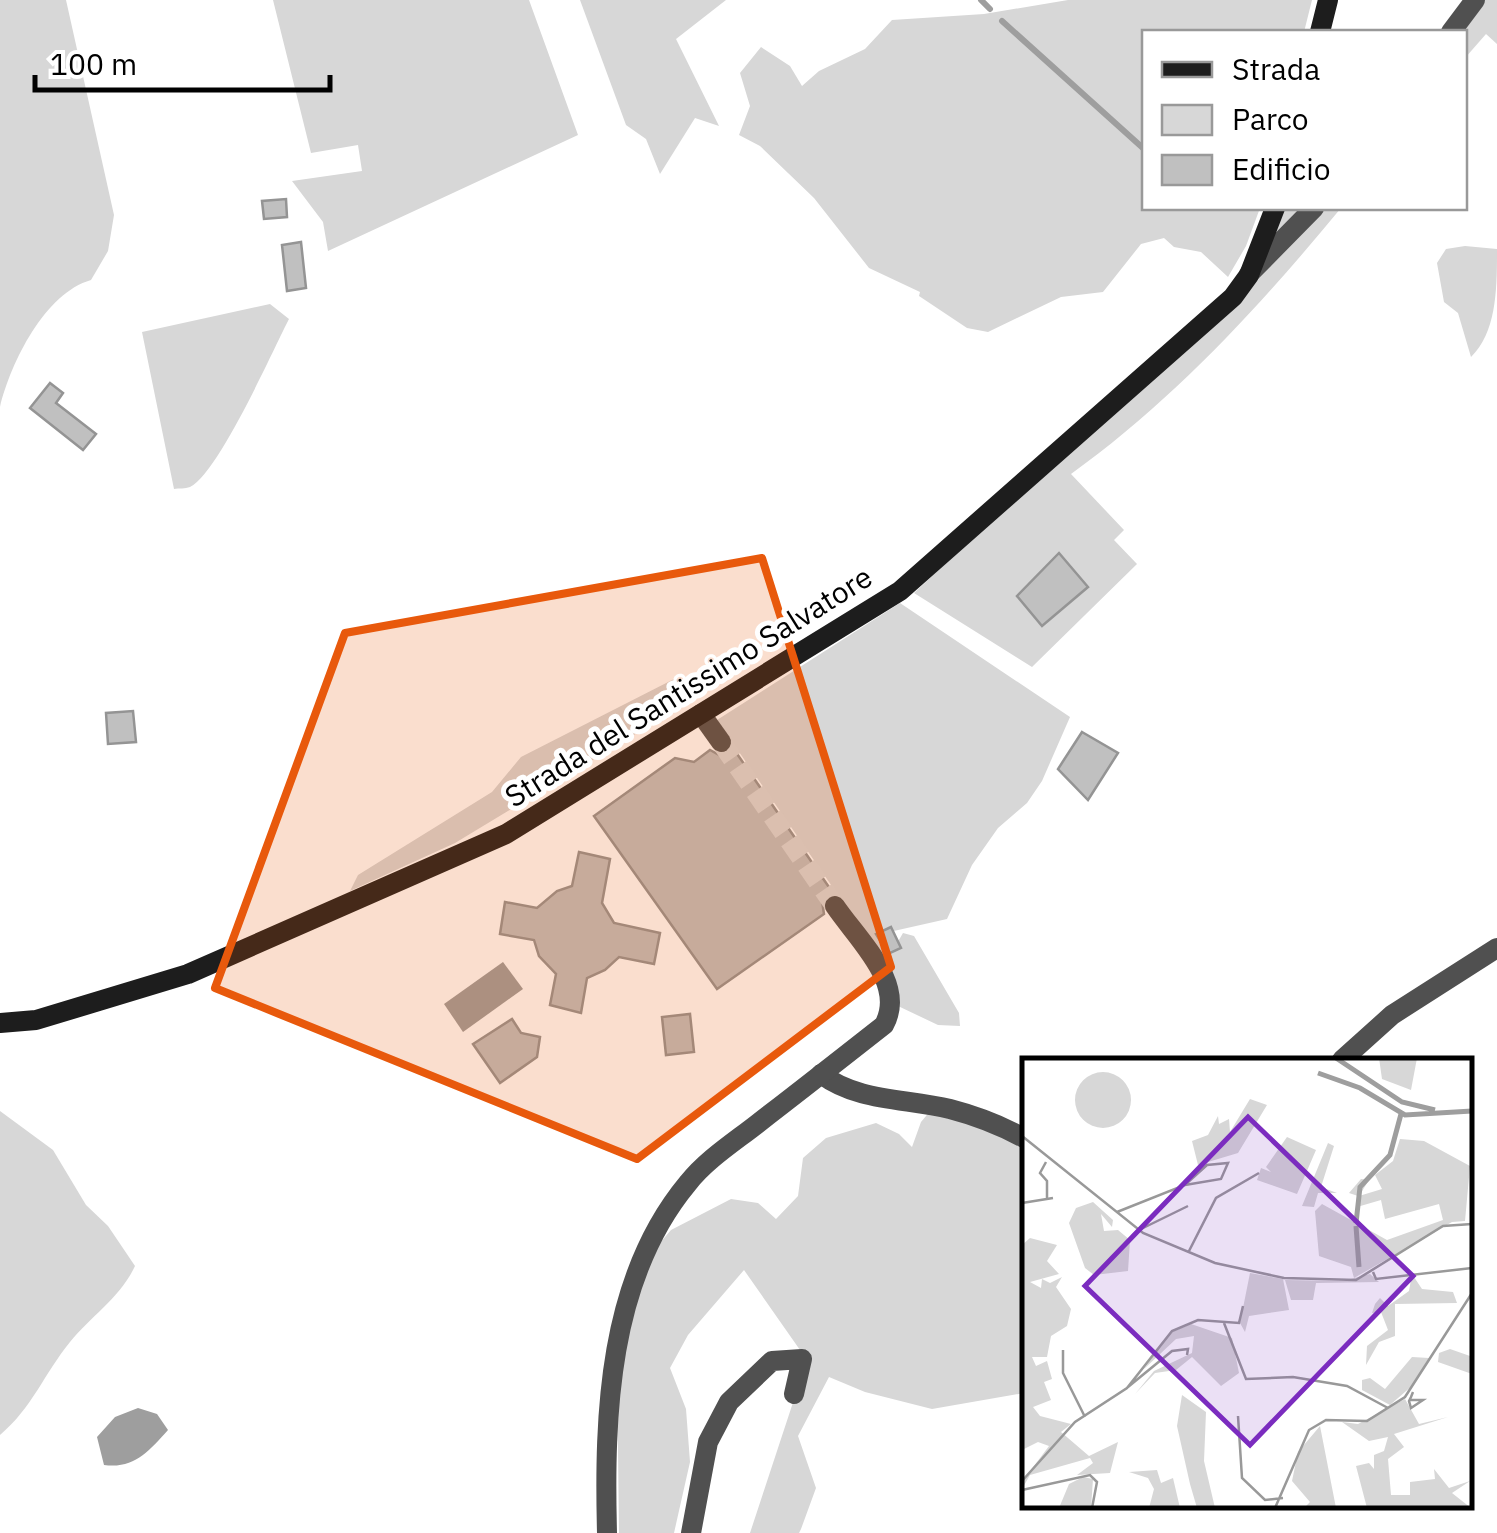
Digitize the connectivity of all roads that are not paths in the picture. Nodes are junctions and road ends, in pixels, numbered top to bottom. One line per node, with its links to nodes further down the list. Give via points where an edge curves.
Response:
1 (1328, 0): 3 (street)
2 (1475, 0): 4 (street)
3 (1320, 30)
4 (1452, 30)
5 (1274, 210): 7 (street, Strada del Santissimo Salvatore)
6 (1312, 210): 7 (street)
7 (1249, 275): 8 (street, Strada del Santissimo Salvatore, via 1213,315 900,591)
8 (701, 714): 9 (street); 12 (street, Strada del Santissimo Salvatore, via 472,849 188,974 36,1020)
9 (720, 742)
10 (835, 906): 14 (street, via 892,988 892,1009 884,1025)
11 (1497, 948): 13 (street, via 1392,1015)
12 (0, 1023)
13 (1344, 1058)
14 (821, 1074): 15 (street, via 842,1089 948,1108); 17 (street, via 689,1181 660,1223 614,1352 605,1437)
15 (1022, 1137)
16 (794, 1394): 18 (street, via 802,1359 772,1362 730,1402 708,1442)
17 (606, 1533)
18 (692, 1533)

